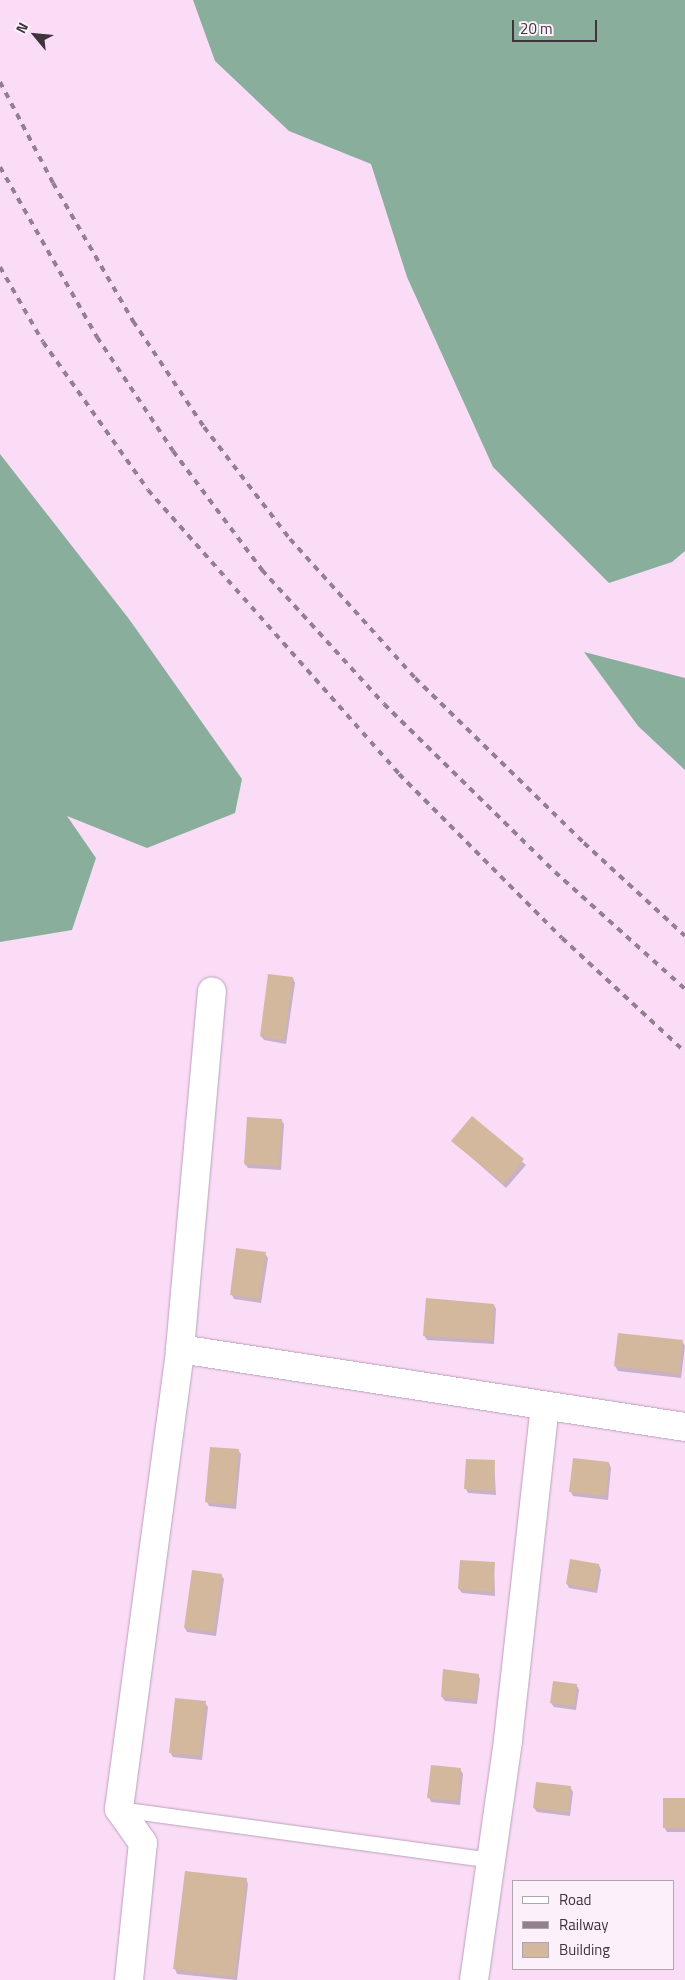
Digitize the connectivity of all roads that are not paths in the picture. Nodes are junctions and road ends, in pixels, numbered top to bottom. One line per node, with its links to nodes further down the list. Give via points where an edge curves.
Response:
1 (212, 991): 2 (street)
2 (180, 1349): 3 (street); 5 (street)
3 (545, 1407): 4 (street); 6 (street)
4 (685, 1427)
5 (119, 1808): 6 (lane); 7 (street, via 143,1843)
6 (491, 1860): 8 (street)
7 (129, 1980)
8 (474, 1980)

